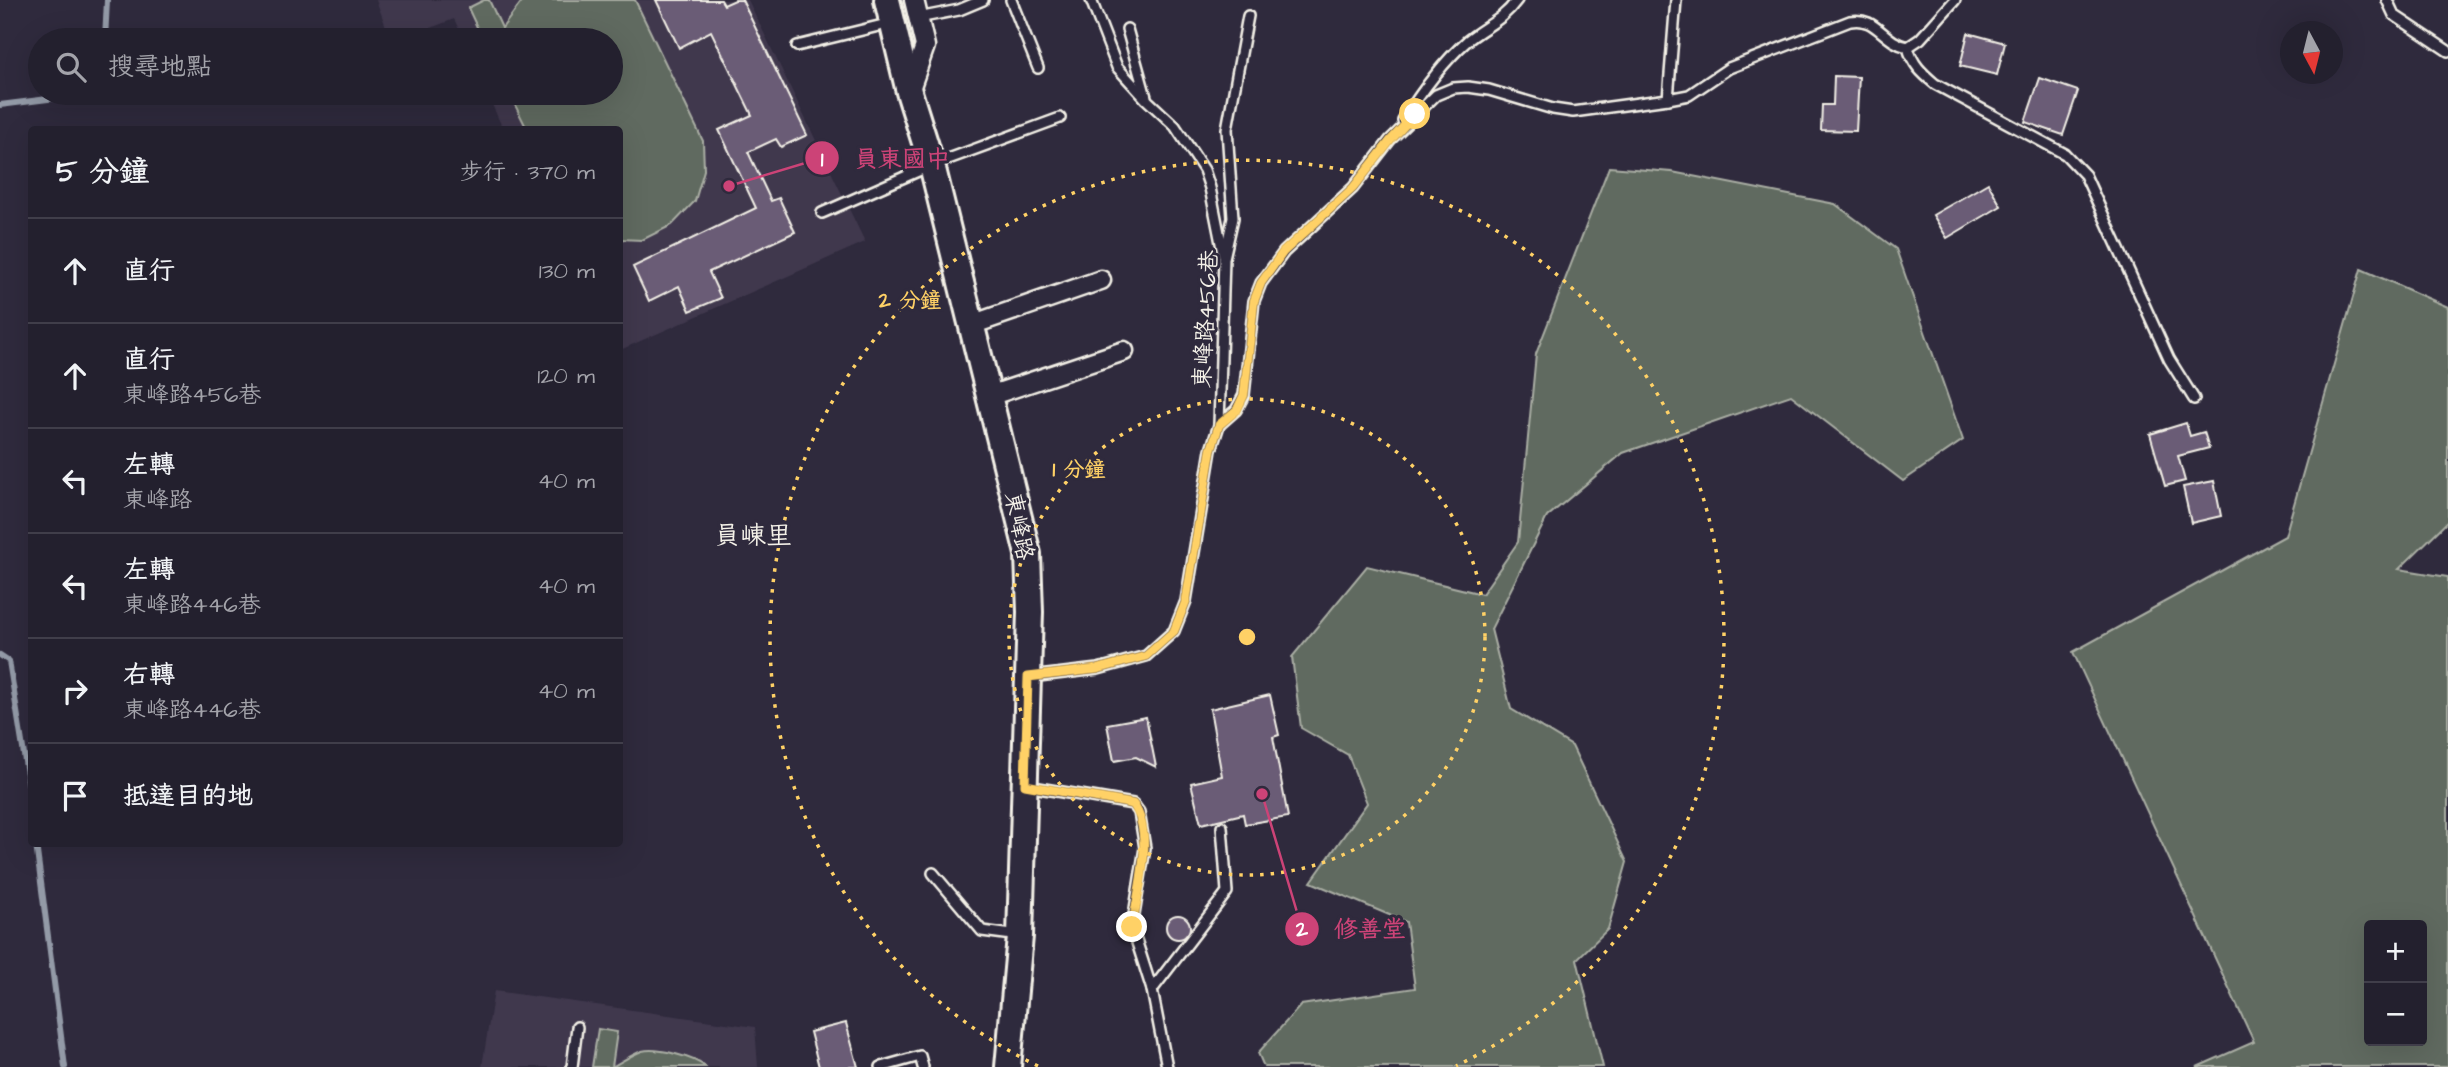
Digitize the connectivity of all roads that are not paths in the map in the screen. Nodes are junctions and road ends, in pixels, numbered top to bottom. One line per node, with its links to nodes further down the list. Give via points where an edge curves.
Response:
1 (914, 0): 11 (street)
2 (983, 0): 11 (lane)
3 (1011, 0): 16 (lane)
4 (1091, 0): 18 (lane, via 1117,67)
5 (1517, 0): 21 (lane, via 1506,15 1468,41 1423,89)
6 (1676, 0): 19 (lane)
7 (1955, 0): 14 (lane)
8 (2387, 0): 15 (lane, via 2394,15)
9 (890, 11): 13 (lane); 17 (main road, 東峰路)
10 (1248, 16): 24 (lane, 東峰路456巷, via 1227,129 1233,218)
11 (918, 18): 17 (street, via 925,46)
12 (1127, 29): 18 (lane)
13 (797, 46)
14 (1908, 47): 19 (lane, via 1896,45 1869,21 1850,21 1729,68 1689,95); 29 (lane, via 1919,70 1936,84 2065,154 2085,175 2169,359)
15 (2448, 51)
16 (1038, 68)
17 (909, 92): 22 (main road, 東峰路)
18 (1146, 99): 24 (lane, via 1175,126 1204,170)
19 (1668, 99): 21 (lane, via 1573,112 1489,90 1452,89 1436,95)
20 (1060, 118): 22 (lane)
21 (1391, 140): 30 (lane, via 1353,188 1283,252 1261,283 1254,301 1244,395 1237,410)
22 (932, 165): 23 (lane); 26 (main road, 東峰路)
23 (822, 213)
24 (1224, 258): 30 (lane, 東峰路456巷)
25 (1101, 280): 26 (street)
26 (971, 325): 28 (main road, 東峰路)
27 (1124, 351): 28 (street)
28 (989, 396): 31 (main road, 東峰路, via 1028,554)
29 (2194, 399)
30 (1219, 425): 31 (lane, 東峰路456巷, via 1186,601 1174,631 1146,656 1098,669)
31 (1028, 677): 32 (main road, 東峰路)
32 (1025, 785): 35 (main road, 東峰路); 36 (lane, via 1133,804 1139,812 1145,848 1132,927)
33 (1222, 827): 36 (lane, via 1227,892)
34 (933, 873): 35 (lane, via 982,931)
35 (1020, 936): 41 (main road, 東峰路)
36 (1152, 990): 42 (lane)
37 (577, 1027): 38 (lane)
38 (572, 1067)
39 (881, 1067): 40 (lane, via 920,1056)
40 (923, 1067)
41 (1008, 1067)
42 (1167, 1067)

